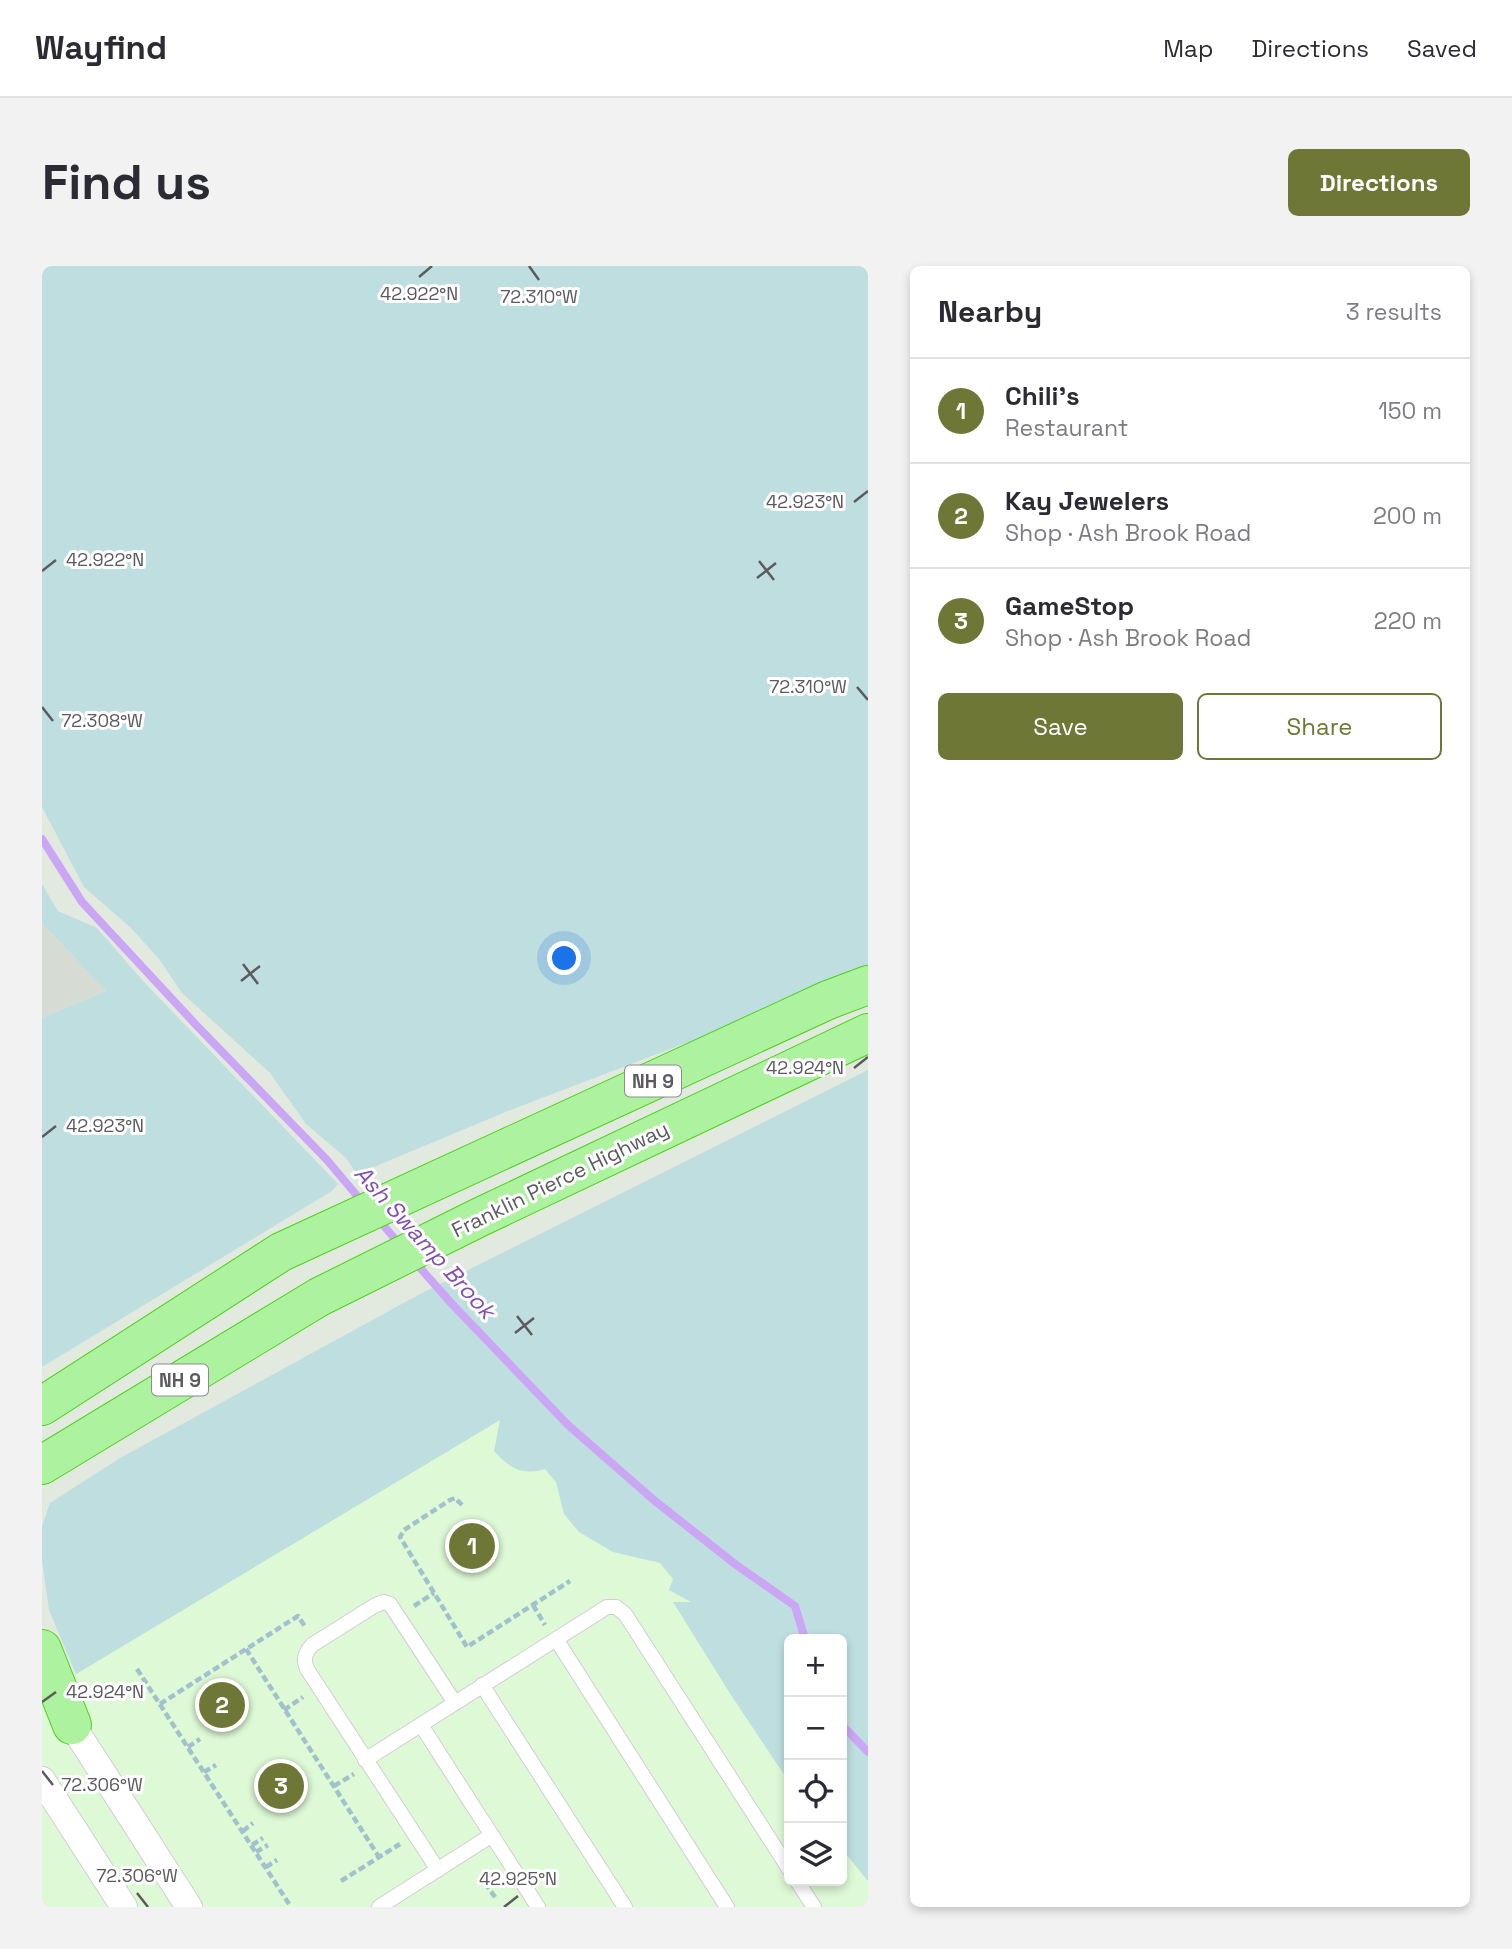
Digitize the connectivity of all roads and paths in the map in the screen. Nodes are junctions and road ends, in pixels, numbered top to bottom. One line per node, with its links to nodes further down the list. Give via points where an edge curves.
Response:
1 (868, 985): 3 (highway, NH 9, via 281,1252)
2 (868, 1033): 4 (highway, Franklin Pierce Highway / NH 9, via 318,1297)
3 (42, 1406)
4 (48, 1465)
5 (462, 1505): 6 (path, via 455,1498 450,1500 400,1537 467,1647)
6 (570, 1581)
7 (556, 1639): 13 (lane); 32 (lane, via 607,1607 625,1614); 45 (lane)
8 (316, 1643): 10 (path, via 298,1616); 14 (lane, via 374,1606 390,1604); 20 (lane, via 306,1652 306,1670)
9 (42, 1649): 16 (highway)
10 (246, 1649): 15 (path); 35 (path, via 379,1857)
11 (137, 1669): 15 (path)
12 (42, 1679): 16 (street)
13 (482, 1685): 14 (lane); 44 (lane)
14 (455, 1703): 17 (lane)
15 (160, 1704): 19 (path)
16 (72, 1725): 40 (street)
17 (421, 1725): 20 (lane); 26 (lane)
18 (200, 1740): 19 (path)
19 (188, 1747): 22 (path)
20 (365, 1760): 34 (lane)
21 (216, 1765): 22 (path)
22 (204, 1772): 25 (path)
23 (42, 1780): 39 (street)
24 (253, 1824): 25 (path)
25 (242, 1831): 28 (path)
26 (492, 1835): 34 (lane); 43 (lane)
27 (263, 1838): 28 (path)
28 (251, 1845): 30 (path)
29 (268, 1845): 30 (path)
30 (256, 1852): 33 (path)
31 (277, 1860): 33 (path)
32 (784, 1861)
33 (266, 1867): 41 (path)
34 (438, 1870): 42 (lane)
35 (341, 1881)
36 (485, 1883): 38 (path)
37 (800, 1886): 46 (lane)
38 (497, 1900)
39 (119, 1903)
40 (189, 1907)
41 (292, 1907)
42 (379, 1907)
43 (538, 1907)
44 (625, 1907)
45 (727, 1907)
46 (814, 1907)

